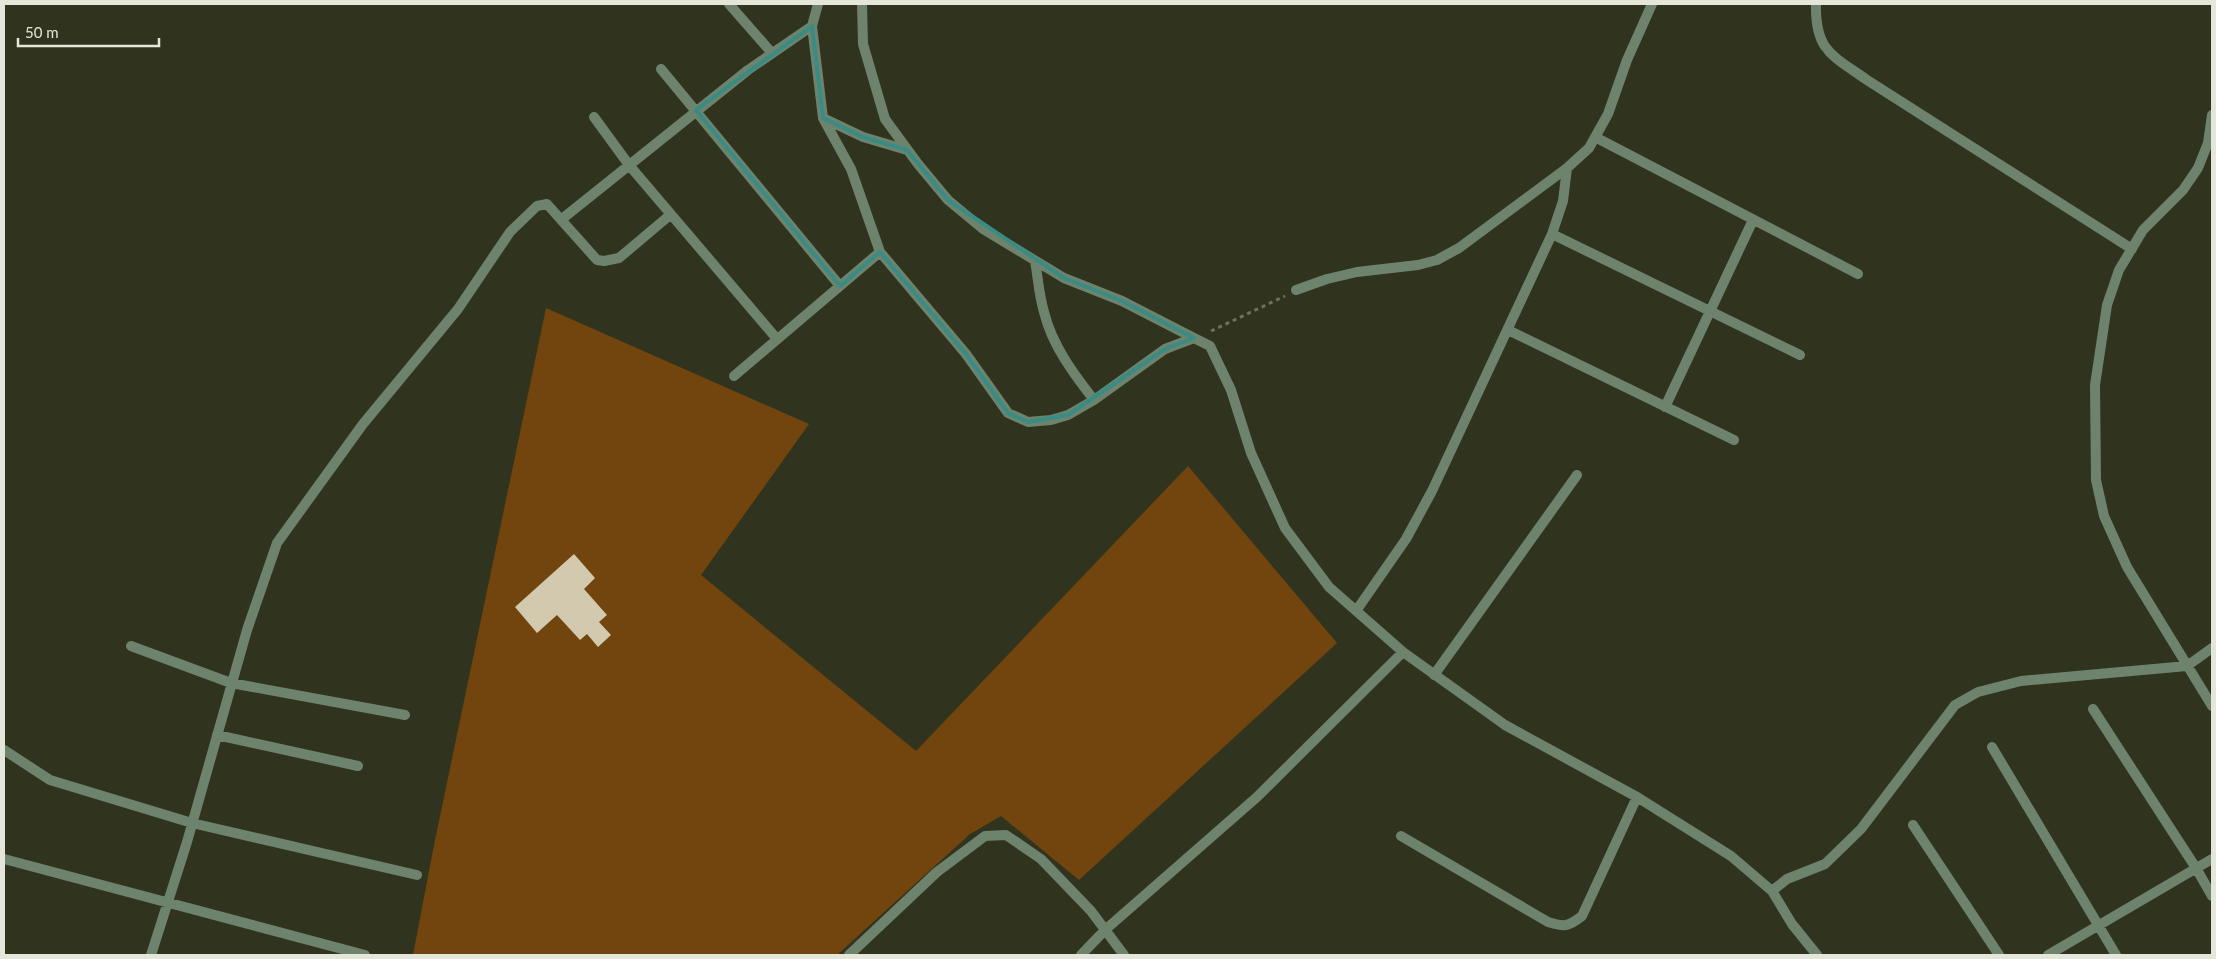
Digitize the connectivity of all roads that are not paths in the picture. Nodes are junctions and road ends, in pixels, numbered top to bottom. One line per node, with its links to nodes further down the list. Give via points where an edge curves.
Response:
1 (729, 4): 7 (street)
2 (818, 4): 6 (street)
3 (862, 4): 14 (street, via 863,44 885,119)
4 (1652, 4): 13 (street, via 1608,114)
5 (1816, 4): 21 (street, via 1819,35 1828,52 1866,80)
6 (812, 26): 7 (street); 12 (street)
7 (771, 52): 9 (street)
8 (661, 69): 9 (street)
9 (696, 110): 15 (street); 25 (street)
10 (2212, 115): 21 (street, via 2208,143 2198,168 2182,190 2143,230)
11 (594, 117): 15 (street)
12 (824, 118): 14 (street, via 863,137); 22 (street, via 851,169)
13 (1595, 137): 16 (street, via 1589,148); 19 (street)
14 (908, 150): 23 (street, via 948,200 983,229)
15 (629, 165): 17 (street); 18 (street)
16 (1567, 168): 20 (street, via 1563,201); 26 (street, via 1459,248 1436,260 1418,266 1357,272)
17 (670, 215): 18 (street, via 620,258 604,262 596,260); 30 (street)
18 (562, 219): 43 (street, via 548,204 537,206 510,232 458,309 363,424 277,543)
19 (1753, 220): 24 (street); 27 (street)
20 (1552, 234): 27 (street); 28 (street)
21 (2132, 249): 41 (street, via 2119,270 2107,305 2095,385 2096,480 2104,516 2127,567)
22 (880, 252): 25 (street); 33 (street, via 966,354 1008,413 1028,422 1050,420 1068,415)
23 (1035, 261): 29 (street, via 1064,278 1122,301); 33 (street, via 1044,313 1060,354)
24 (1858, 274)
25 (840, 286): 30 (street)
26 (1296, 290)
27 (1711, 310): 31 (street); 34 (street)
28 (1508, 330): 34 (street); 37 (street, via 1432,491 1406,539)
29 (1194, 338): 33 (street, via 1165,349); 37 (street, via 1210,346 1231,390 1251,452 1285,528 1329,587)
30 (777, 339): 32 (street)
31 (1800, 354)
32 (734, 376)
33 (1094, 400)
34 (1665, 407): 35 (street)
35 (1734, 440)
36 (1577, 476): 42 (street)
37 (1356, 611): 40 (street)
38 (131, 646): 43 (street)
39 (2212, 648): 41 (street)
40 (1403, 652): 42 (street); 63 (street, via 1257,797)
41 (2187, 666): 44 (street); 59 (street, via 2021,681 1978,692 1955,705 1862,830 1824,864 1787,880)
42 (1434, 674): 51 (street, via 1505,725)
43 (232, 683): 46 (street); 47 (street)
44 (2212, 706)
45 (2093, 708): 57 (street)
46 (405, 715)
47 (217, 735): 50 (street); 52 (street)
48 (1992, 747): 62 (street)
49 (4, 750): 52 (street, via 50,780)
50 (358, 766)
51 (1637, 796): 54 (street, via 1582,916 1571,925 1548,922); 59 (street, via 1731,856)
52 (192, 823): 58 (street); 61 (street)
53 (1913, 825): 70 (street)
54 (1401, 836)
55 (4, 859): 61 (street)
56 (2212, 859): 57 (street)
57 (2196, 868): 60 (street); 62 (street)
58 (417, 875)
59 (1772, 891): 69 (street)
60 (2212, 896)
61 (167, 903): 64 (street); 65 (street)
62 (2098, 926): 71 (street); 72 (street)
63 (1105, 930): 66 (street, via 1041,859 1006,836 985,836 938,872); 67 (street); 68 (street)
64 (151, 955)
65 (364, 955)
66 (849, 955)
67 (1081, 955)
68 (1124, 955)
69 (1816, 955)
70 (1999, 955)
71 (2048, 955)
72 (2116, 955)

